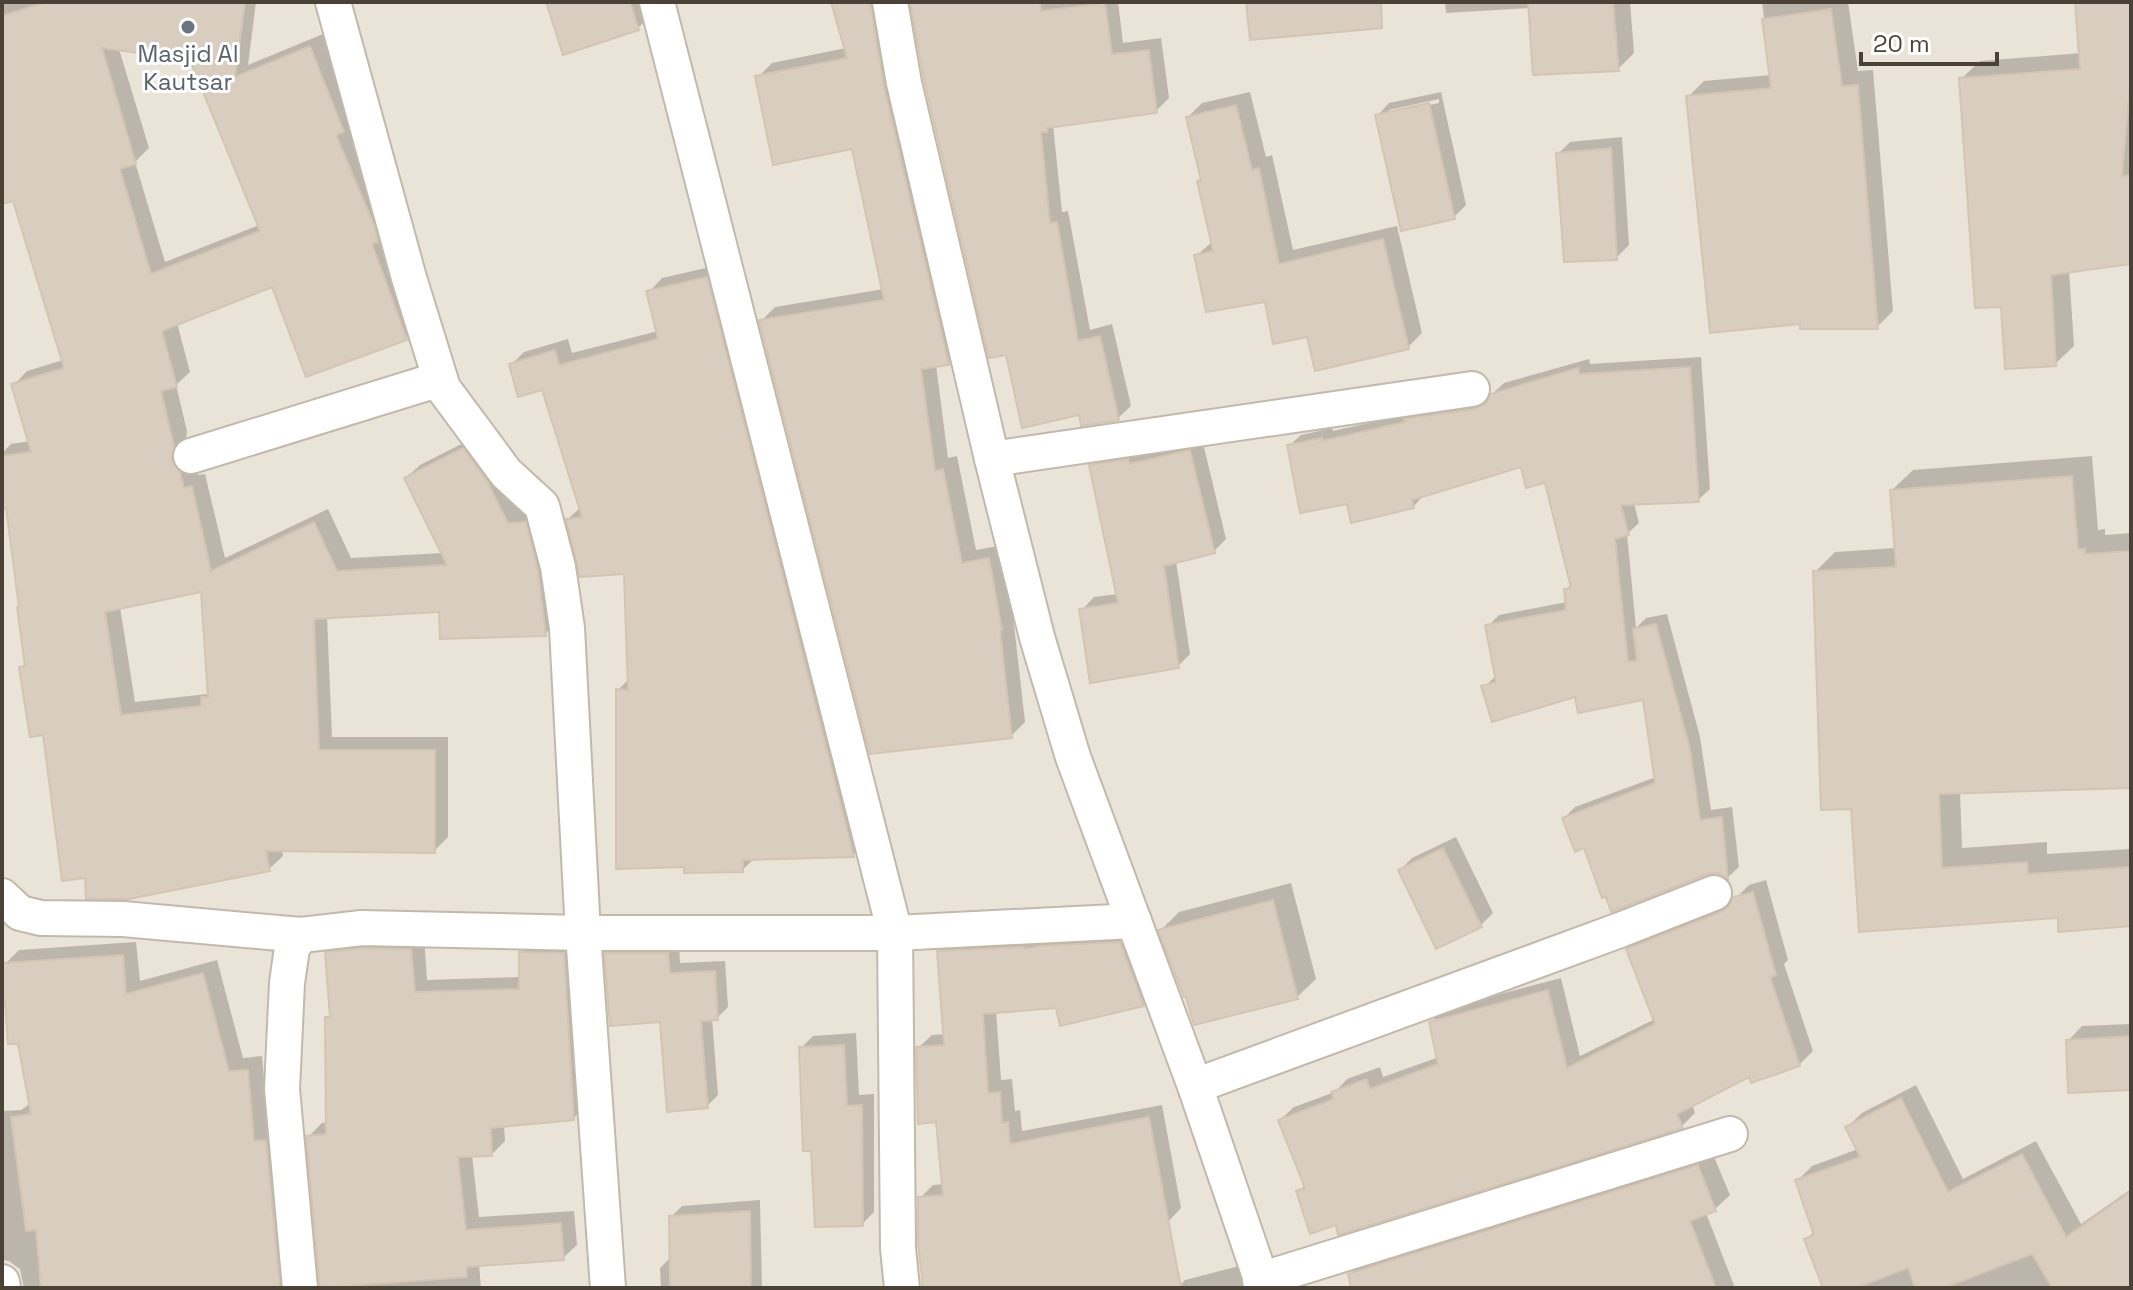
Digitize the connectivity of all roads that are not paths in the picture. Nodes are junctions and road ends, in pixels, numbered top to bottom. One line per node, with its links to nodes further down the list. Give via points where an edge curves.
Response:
1 (333, 2): 4 (street)
2 (657, 2): 12 (street)
3 (890, 2): 7 (street)
4 (440, 379): 6 (street); 11 (street, via 506,473 542,506 558,567 567,628)
5 (1472, 389): 7 (street)
6 (191, 456)
7 (992, 459): 10 (street, via 1073,757)
8 (1714, 893): 14 (street)
9 (2, 896): 13 (street, via 20,913 41,918 123,919)
10 (1134, 921): 12 (street); 14 (street)
11 (583, 933): 12 (street); 13 (street, via 362,928); 20 (street)
12 (895, 933): 21 (street)
13 (301, 935): 19 (street, via 292,948 287,983 282,1089)
14 (1195, 1086): 17 (street)
15 (1730, 1134): 17 (street)
16 (2, 1282): 18 (street)
17 (1262, 1284)
18 (3, 1288)
19 (300, 1288)
20 (608, 1288)
21 (902, 1288)

